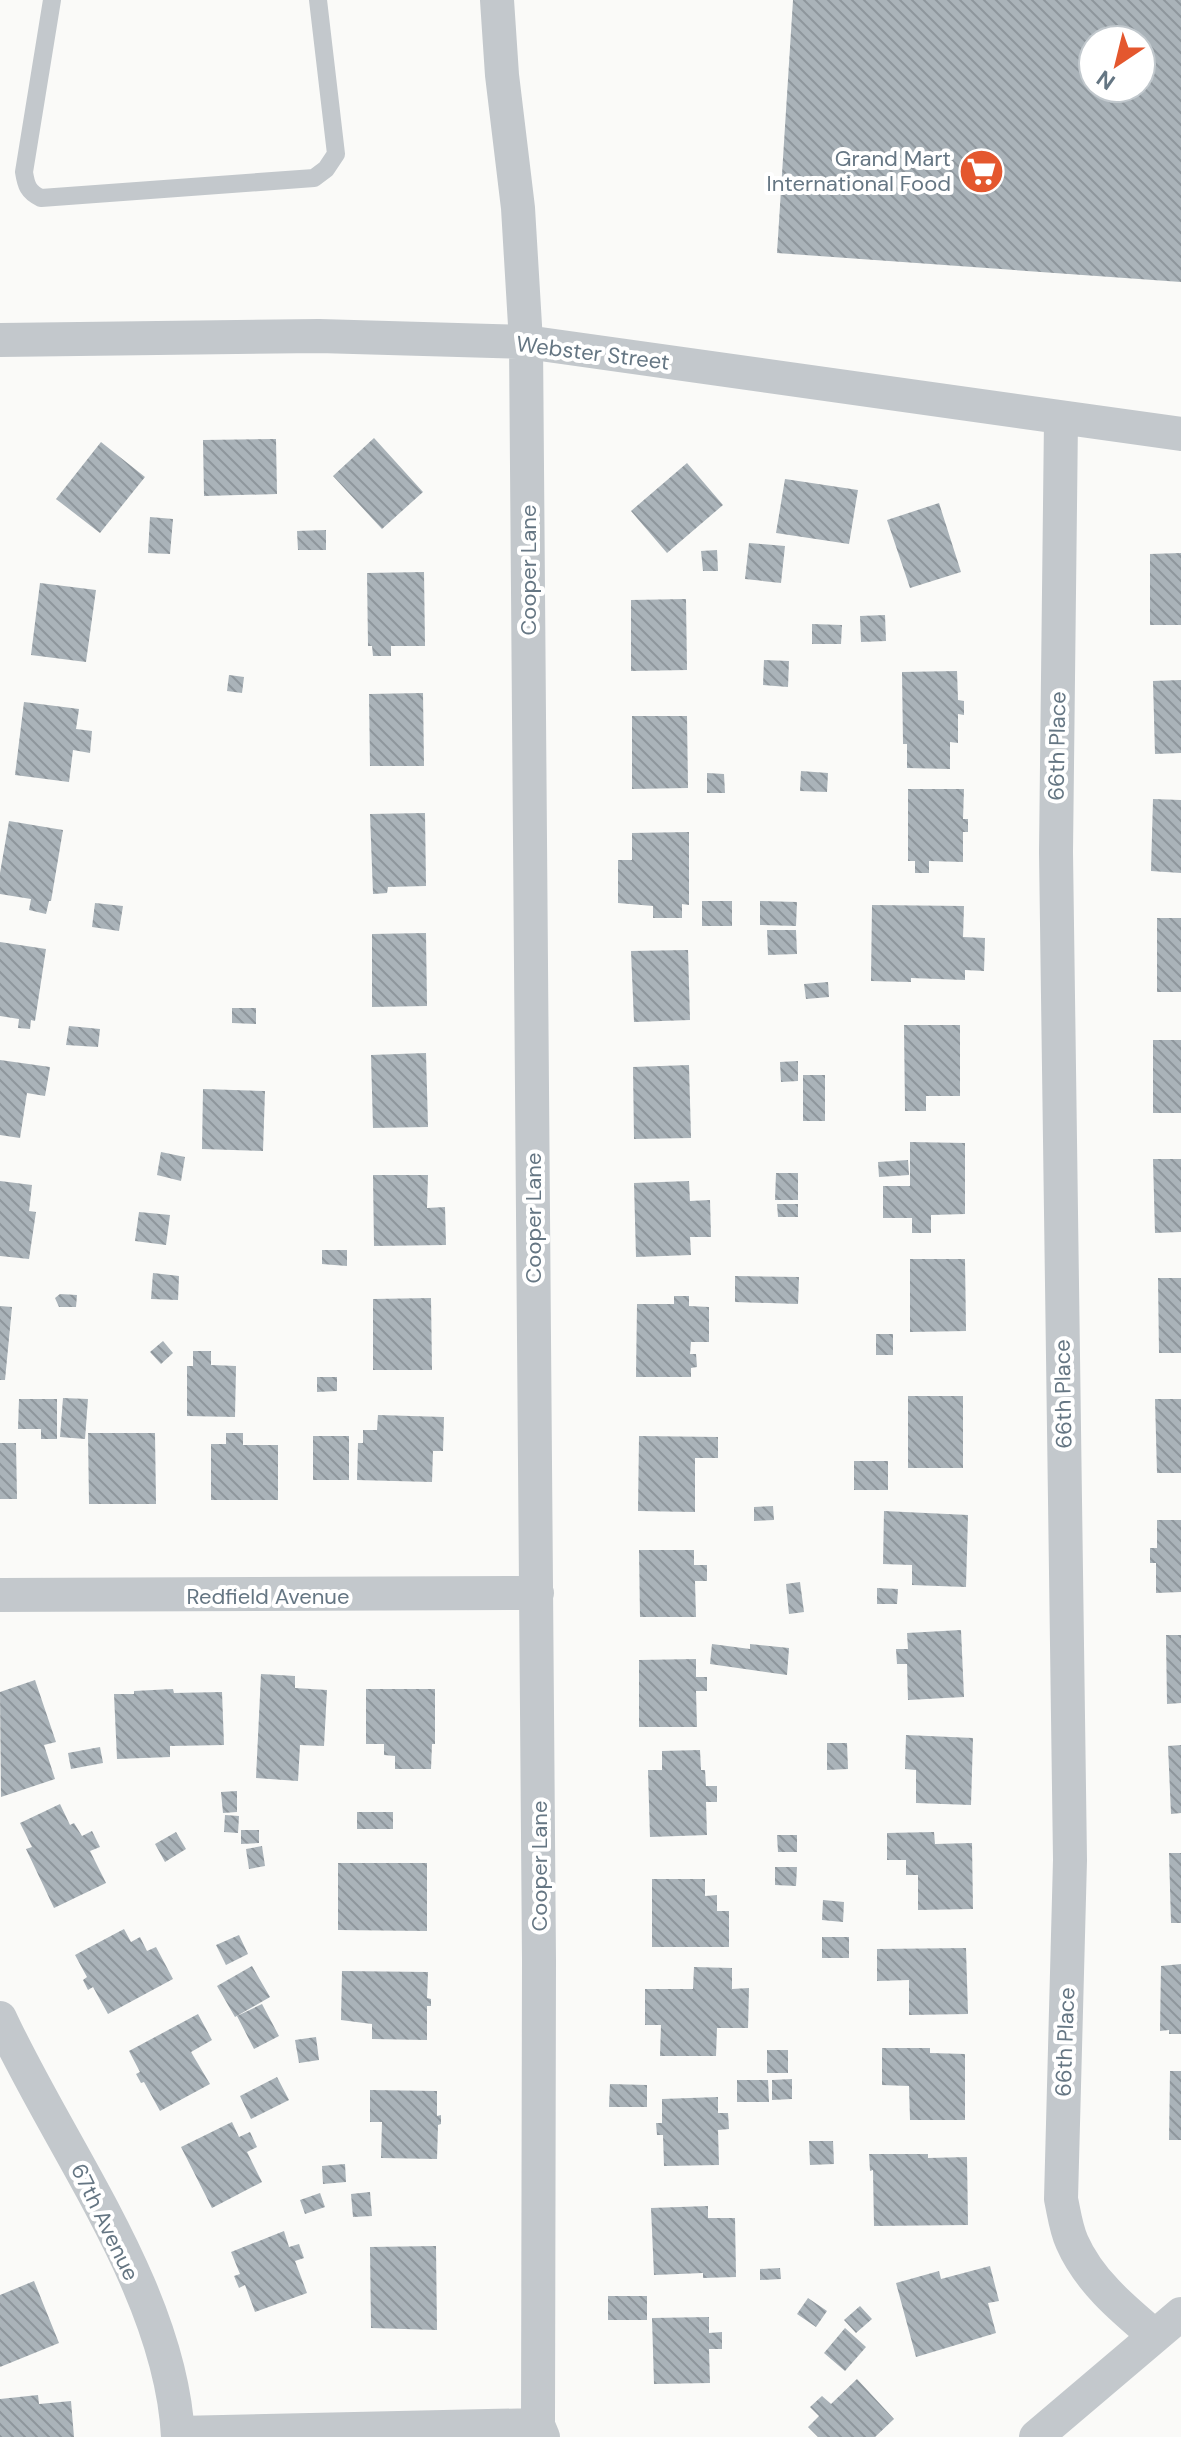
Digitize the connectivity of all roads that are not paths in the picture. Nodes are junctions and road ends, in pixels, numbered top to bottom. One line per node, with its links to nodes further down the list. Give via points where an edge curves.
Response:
1 (52, 0): 2 (lane, via 24,172 32,194 41,198 314,178 336,154)
2 (318, 0)
3 (497, 0): 5 (street, Cooper Lane)
4 (0, 340): 5 (street, Webster Street, via 319,336)
5 (526, 342): 6 (street, Webster Street); 8 (street, Cooper Lane)
6 (1061, 419): 7 (street, Webster Street); 12 (street, 66th Place, via 1056,852 1070,1860 1061,2199 1071,2240 1091,2274)
7 (1181, 434)
8 (537, 1593): 9 (street, Redfield Avenue); 13 (street, Cooper Lane)
9 (0, 1595)
10 (0, 2018): 14 (street, 67th Avenue, via 120,2245 168,2370)
11 (1181, 2314): 12 (street)
12 (1155, 2336): 15 (street)
13 (540, 2431): 14 (street)
14 (178, 2435)
15 (1036, 2437)

